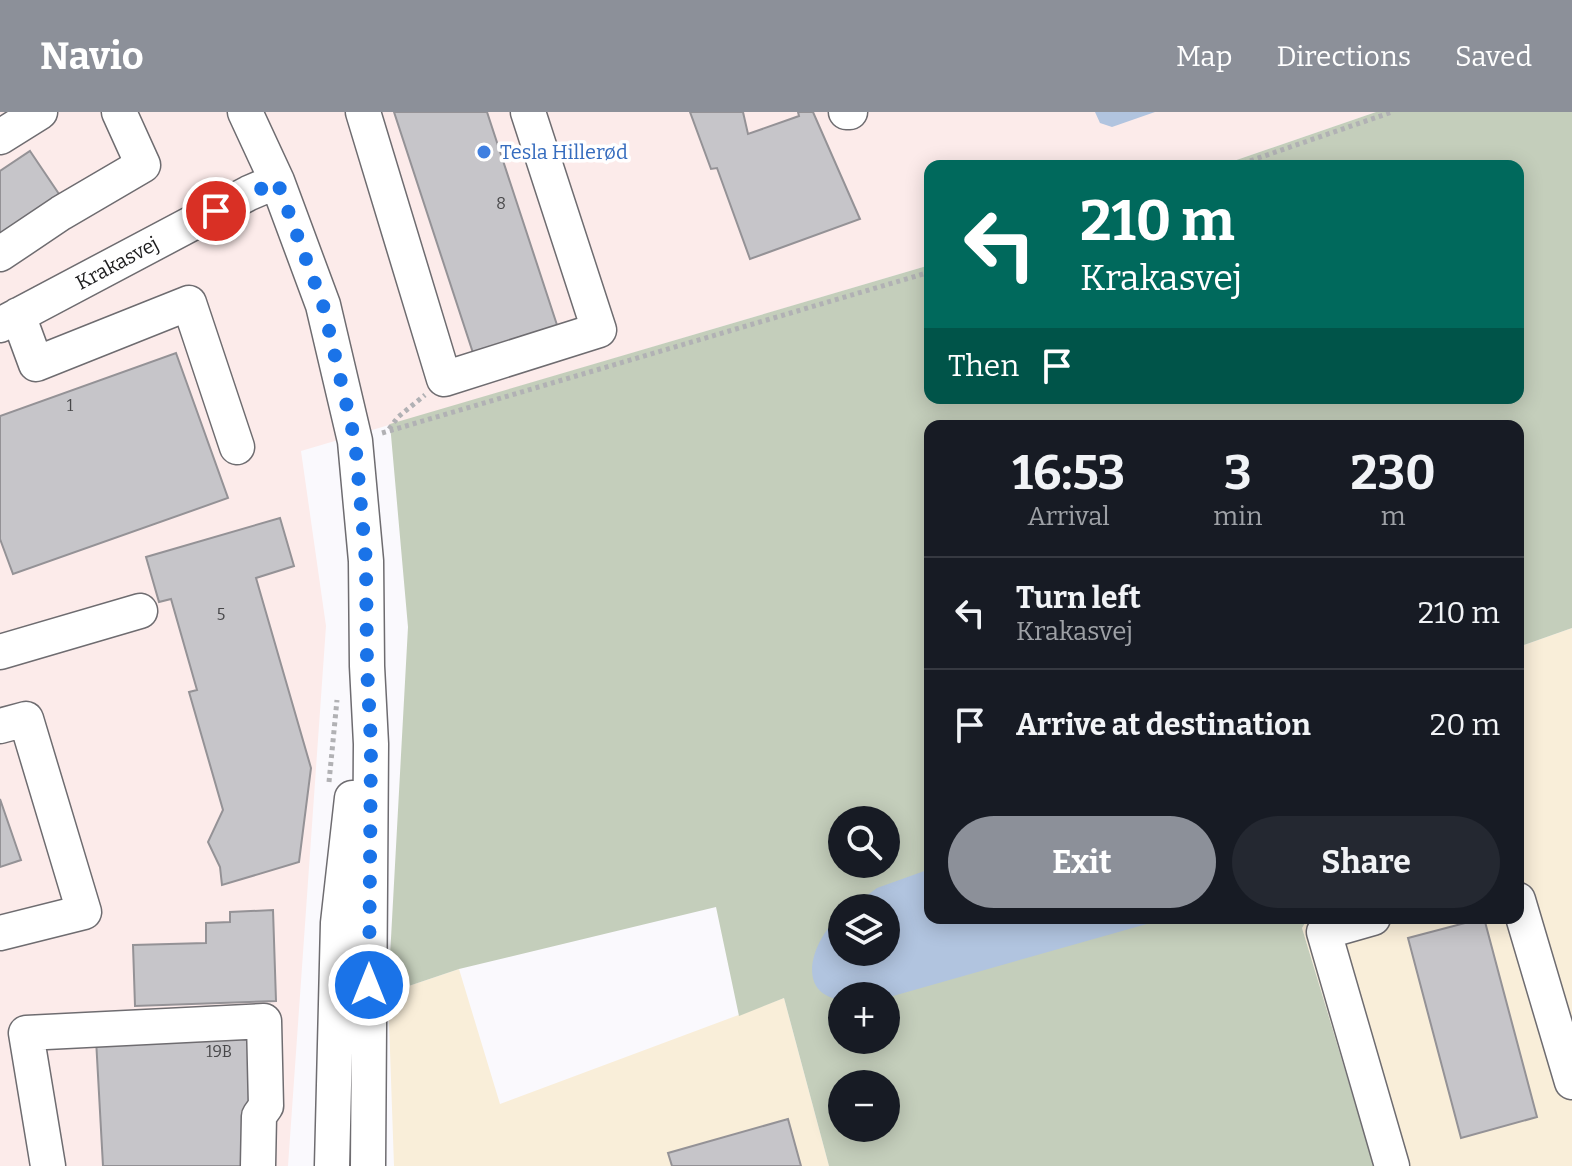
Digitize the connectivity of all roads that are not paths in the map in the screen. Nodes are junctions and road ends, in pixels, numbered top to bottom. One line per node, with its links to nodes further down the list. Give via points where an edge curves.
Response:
1 (40, 112): 6 (street)
2 (119, 112): 8 (street, via 143,165)
3 (245, 112): 7 (street)
4 (363, 112): 5 (street, via 444,379 599,330)
5 (528, 112)
6 (0, 137)
7 (277, 181): 9 (street, Krakasvej); 13 (street, via 323,305 355,441 366,561)
8 (0, 254)
9 (9, 320): 10 (street, via 36,364 189,303)
10 (237, 447)
11 (140, 611): 12 (street)
12 (0, 652)
13 (367, 666): 21 (street, via 338,923); 22 (street)
14 (2, 717): 17 (street, via 26,719 84,912)
15 (1524, 920): 18 (street)
16 (1352, 924): 23 (street, via 1324,932)
17 (0, 933)
18 (1572, 1082)
19 (48, 1166): 20 (street, via 26,1033 264,1021 266,1106 259,1116)
20 (258, 1166)
21 (332, 1166)
22 (368, 1166)
23 (1392, 1166)

